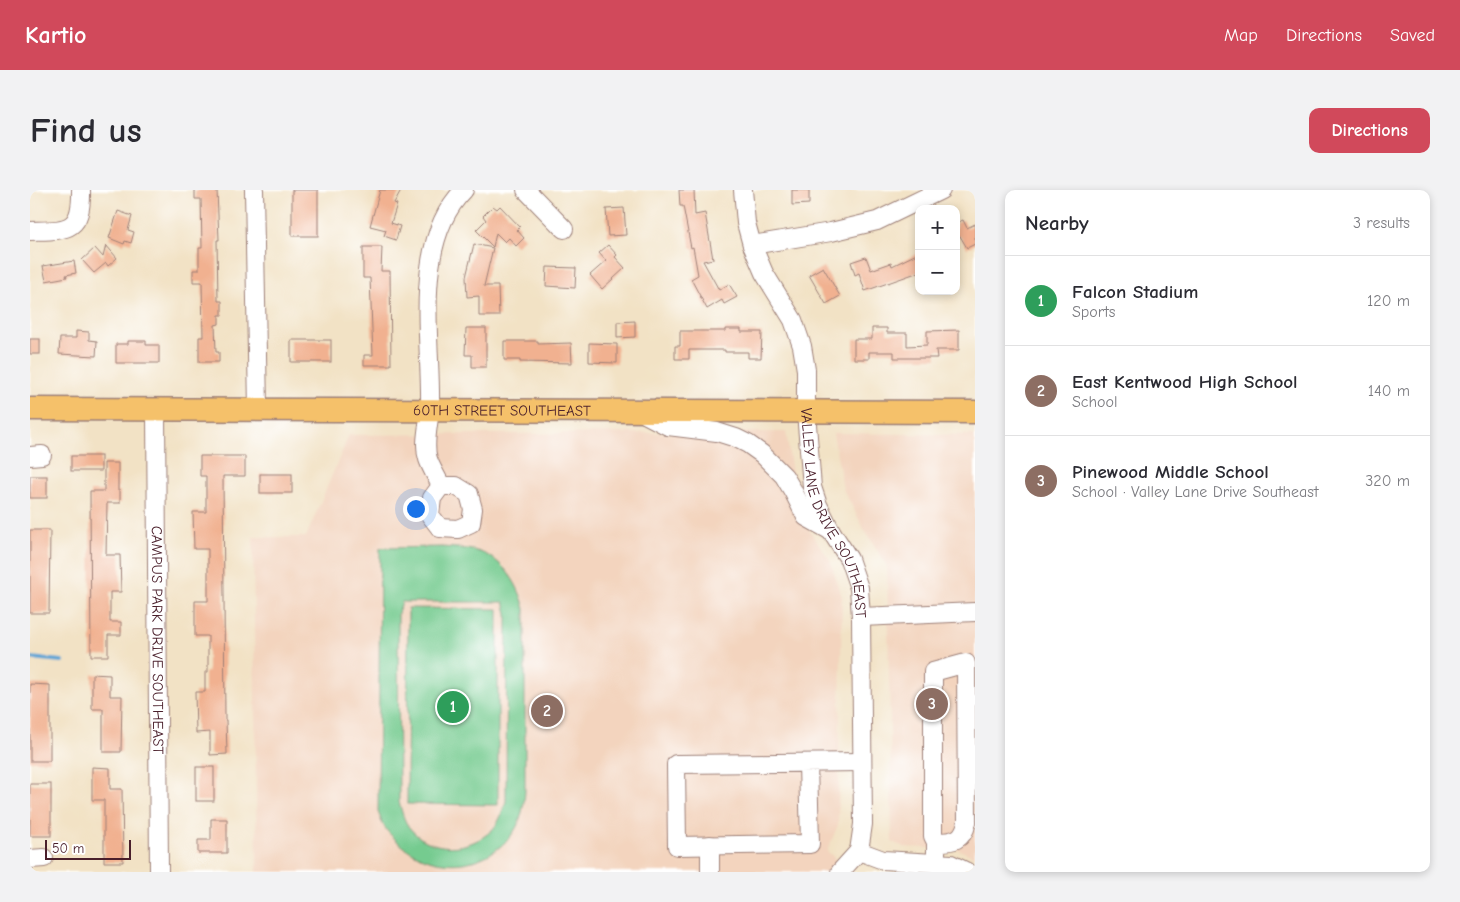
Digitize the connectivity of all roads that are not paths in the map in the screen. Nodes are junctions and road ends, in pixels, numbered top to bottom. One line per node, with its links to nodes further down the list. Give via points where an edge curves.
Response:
1 (81, 190): 8 (street, via 81,205 72,226 60,230)
2 (254, 190): 12 (street)
3 (464, 190): 13 (street, via 443,219 434,242 428,296)
4 (526, 190): 7 (street)
5 (743, 190): 9 (street, VALLEY LANE DRIVE SOUTHEAST)
6 (941, 190): 9 (street, via 877,221)
7 (564, 228)
8 (30, 231)
9 (752, 245): 15 (street, VALLEY LANE DRIVE SOUTHEAST, via 764,273 793,320 802,346 806,370)
10 (30, 409): 11 (main road, 60TH STREET SOUTHEAST)
11 (156, 409): 12 (main road, 60TH STREET SOUTHEAST); 28 (street, CAMPUS PARK DRIVE SOUTHEAST)
12 (258, 409): 13 (main road, 60TH STREET SOUTHEAST)
13 (430, 409): 14 (main road, 60TH STREET SOUTHEAST); 17 (street, via 427,458)
14 (638, 411): 15 (main road, 60TH STREET SOUTHEAST); 18 (street, via 668,426 717,432 748,444 784,476 806,518)
15 (806, 412): 16 (main road, 60TH STREET SOUTHEAST); 18 (street, VALLEY LANE DRIVE SOUTHEAST, via 812,487)
16 (975, 412)
17 (441, 486)
18 (831, 532): 20 (street, VALLEY LANE DRIVE SOUTHEAST, via 848,559 859,588)
19 (975, 612): 20 (street)
20 (861, 617): 22 (street, VALLEY LANE DRIVE SOUTHEAST)
21 (971, 660): 24 (street, via 967,822 965,832 954,842); 24 (street, via 933,672 933,836)
22 (862, 762): 23 (street); 26 (street, VALLEY LANE DRIVE SOUTHEAST, via 863,824)
23 (808, 763): 25 (street, via 810,844); 25 (street, via 676,764 677,846)
24 (936, 842): 27 (street)
25 (710, 845): 29 (street)
26 (859, 851): 27 (street, via 883,860); 30 (street)
27 (936, 863): 31 (street, via 951,864)
28 (159, 872)
29 (710, 872)
30 (840, 872)
31 (967, 872)

